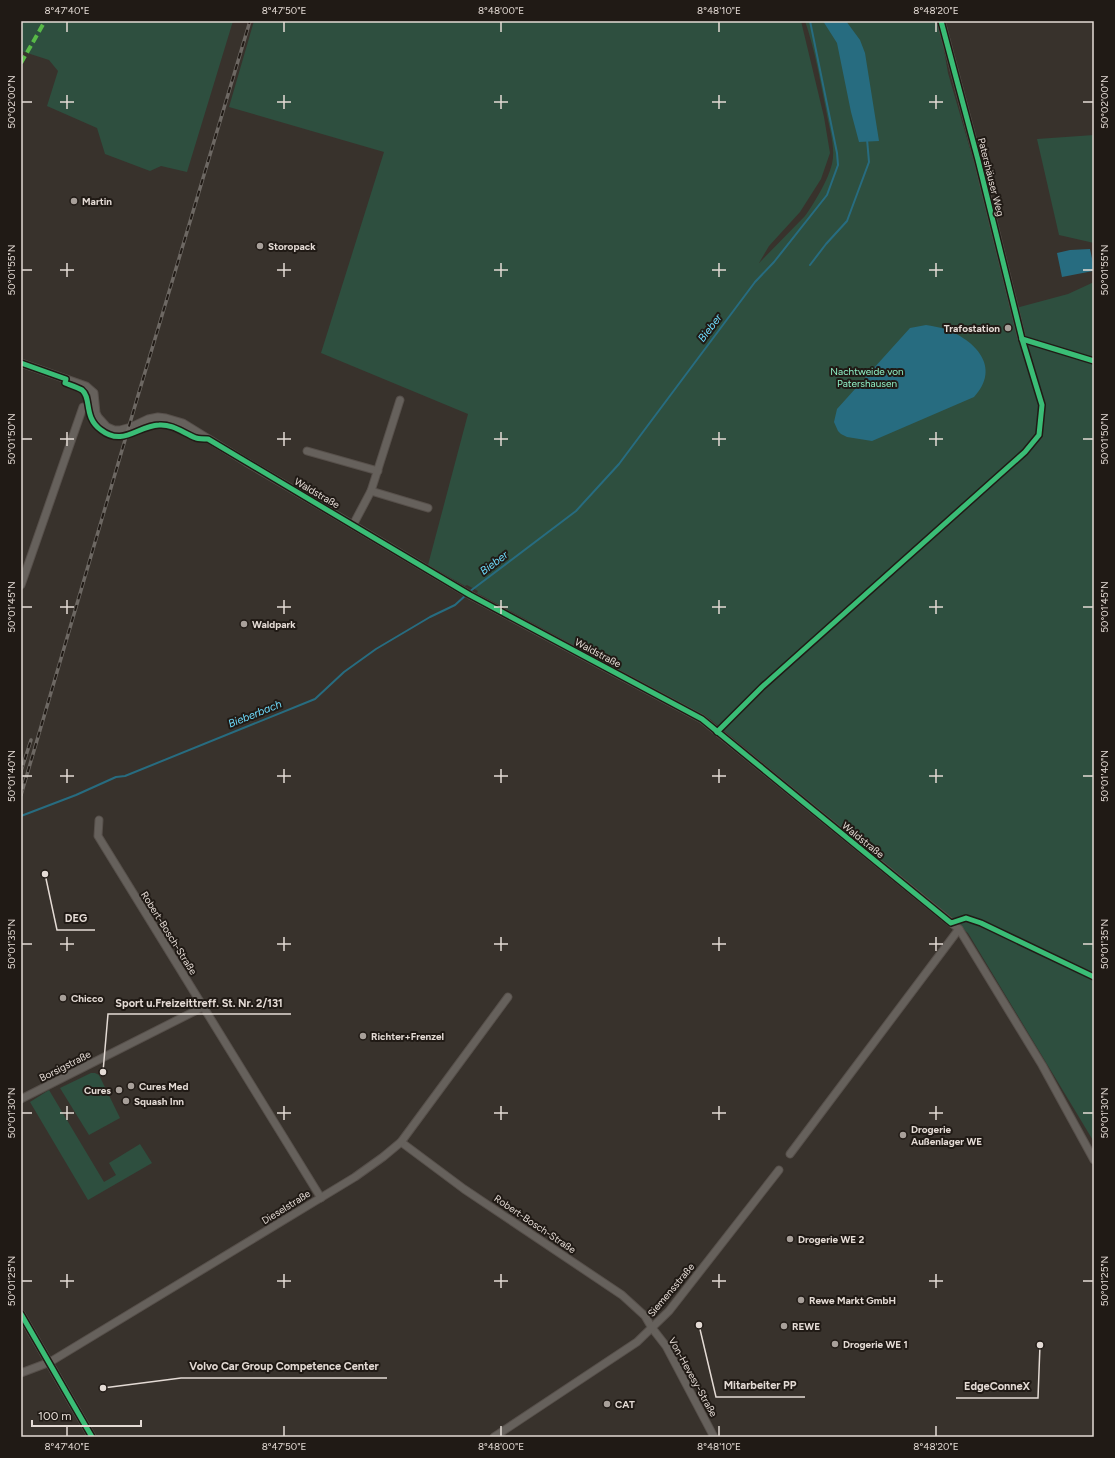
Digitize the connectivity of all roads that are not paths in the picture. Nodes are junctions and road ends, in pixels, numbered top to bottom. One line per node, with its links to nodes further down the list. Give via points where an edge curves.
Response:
1 (941, 21): 2 (street, Patershäuser Weg)
2 (1022, 339)
3 (21, 362): 10 (street, Waldstraße, via 91,389 98,417 107,427 120,430 158,417 183,423)
4 (400, 400): 7 (street)
5 (82, 407): 12 (street)
6 (308, 451): 7 (street)
7 (378, 472): 8 (street)
8 (372, 491): 9 (street); 10 (street)
9 (428, 508)
10 (353, 525): 15 (street, Waldstraße, via 470,595 702,719)
11 (21, 559): 12 (street)
12 (29, 562): 13 (street)
13 (21, 585)
14 (99, 820): 17 (street, Robert-Bosch-Straße, via 98,836)
15 (959, 929): 20 (street); 21 (street, Waldstraße, via 1042,1065)
16 (508, 997): 19 (street, Dieselstraße)
17 (203, 1007): 18 (street, Borsigstraße); 23 (street, Robert-Bosch-Straße)
18 (21, 1099)
19 (401, 1142): 23 (street, Dieselstraße, via 356,1177); 25 (street, Robert-Bosch-Straße, via 464,1189 622,1296 645,1316)
20 (790, 1154)
21 (1094, 1160)
22 (778, 1170): 25 (street, Siemensstraße, via 670,1310)
23 (321, 1198): 26 (street, Dieselstraße)
24 (21, 1314): 26 (street)
25 (652, 1328): 29 (street, Siemensstraße, via 637,1342); 30 (street, Von-Hevesy-Straße, via 666,1346)
26 (50, 1362): 27 (street, Dieselstraße); 28 (street)
27 (21, 1373)
28 (92, 1437)
29 (494, 1437)
30 (714, 1437)

